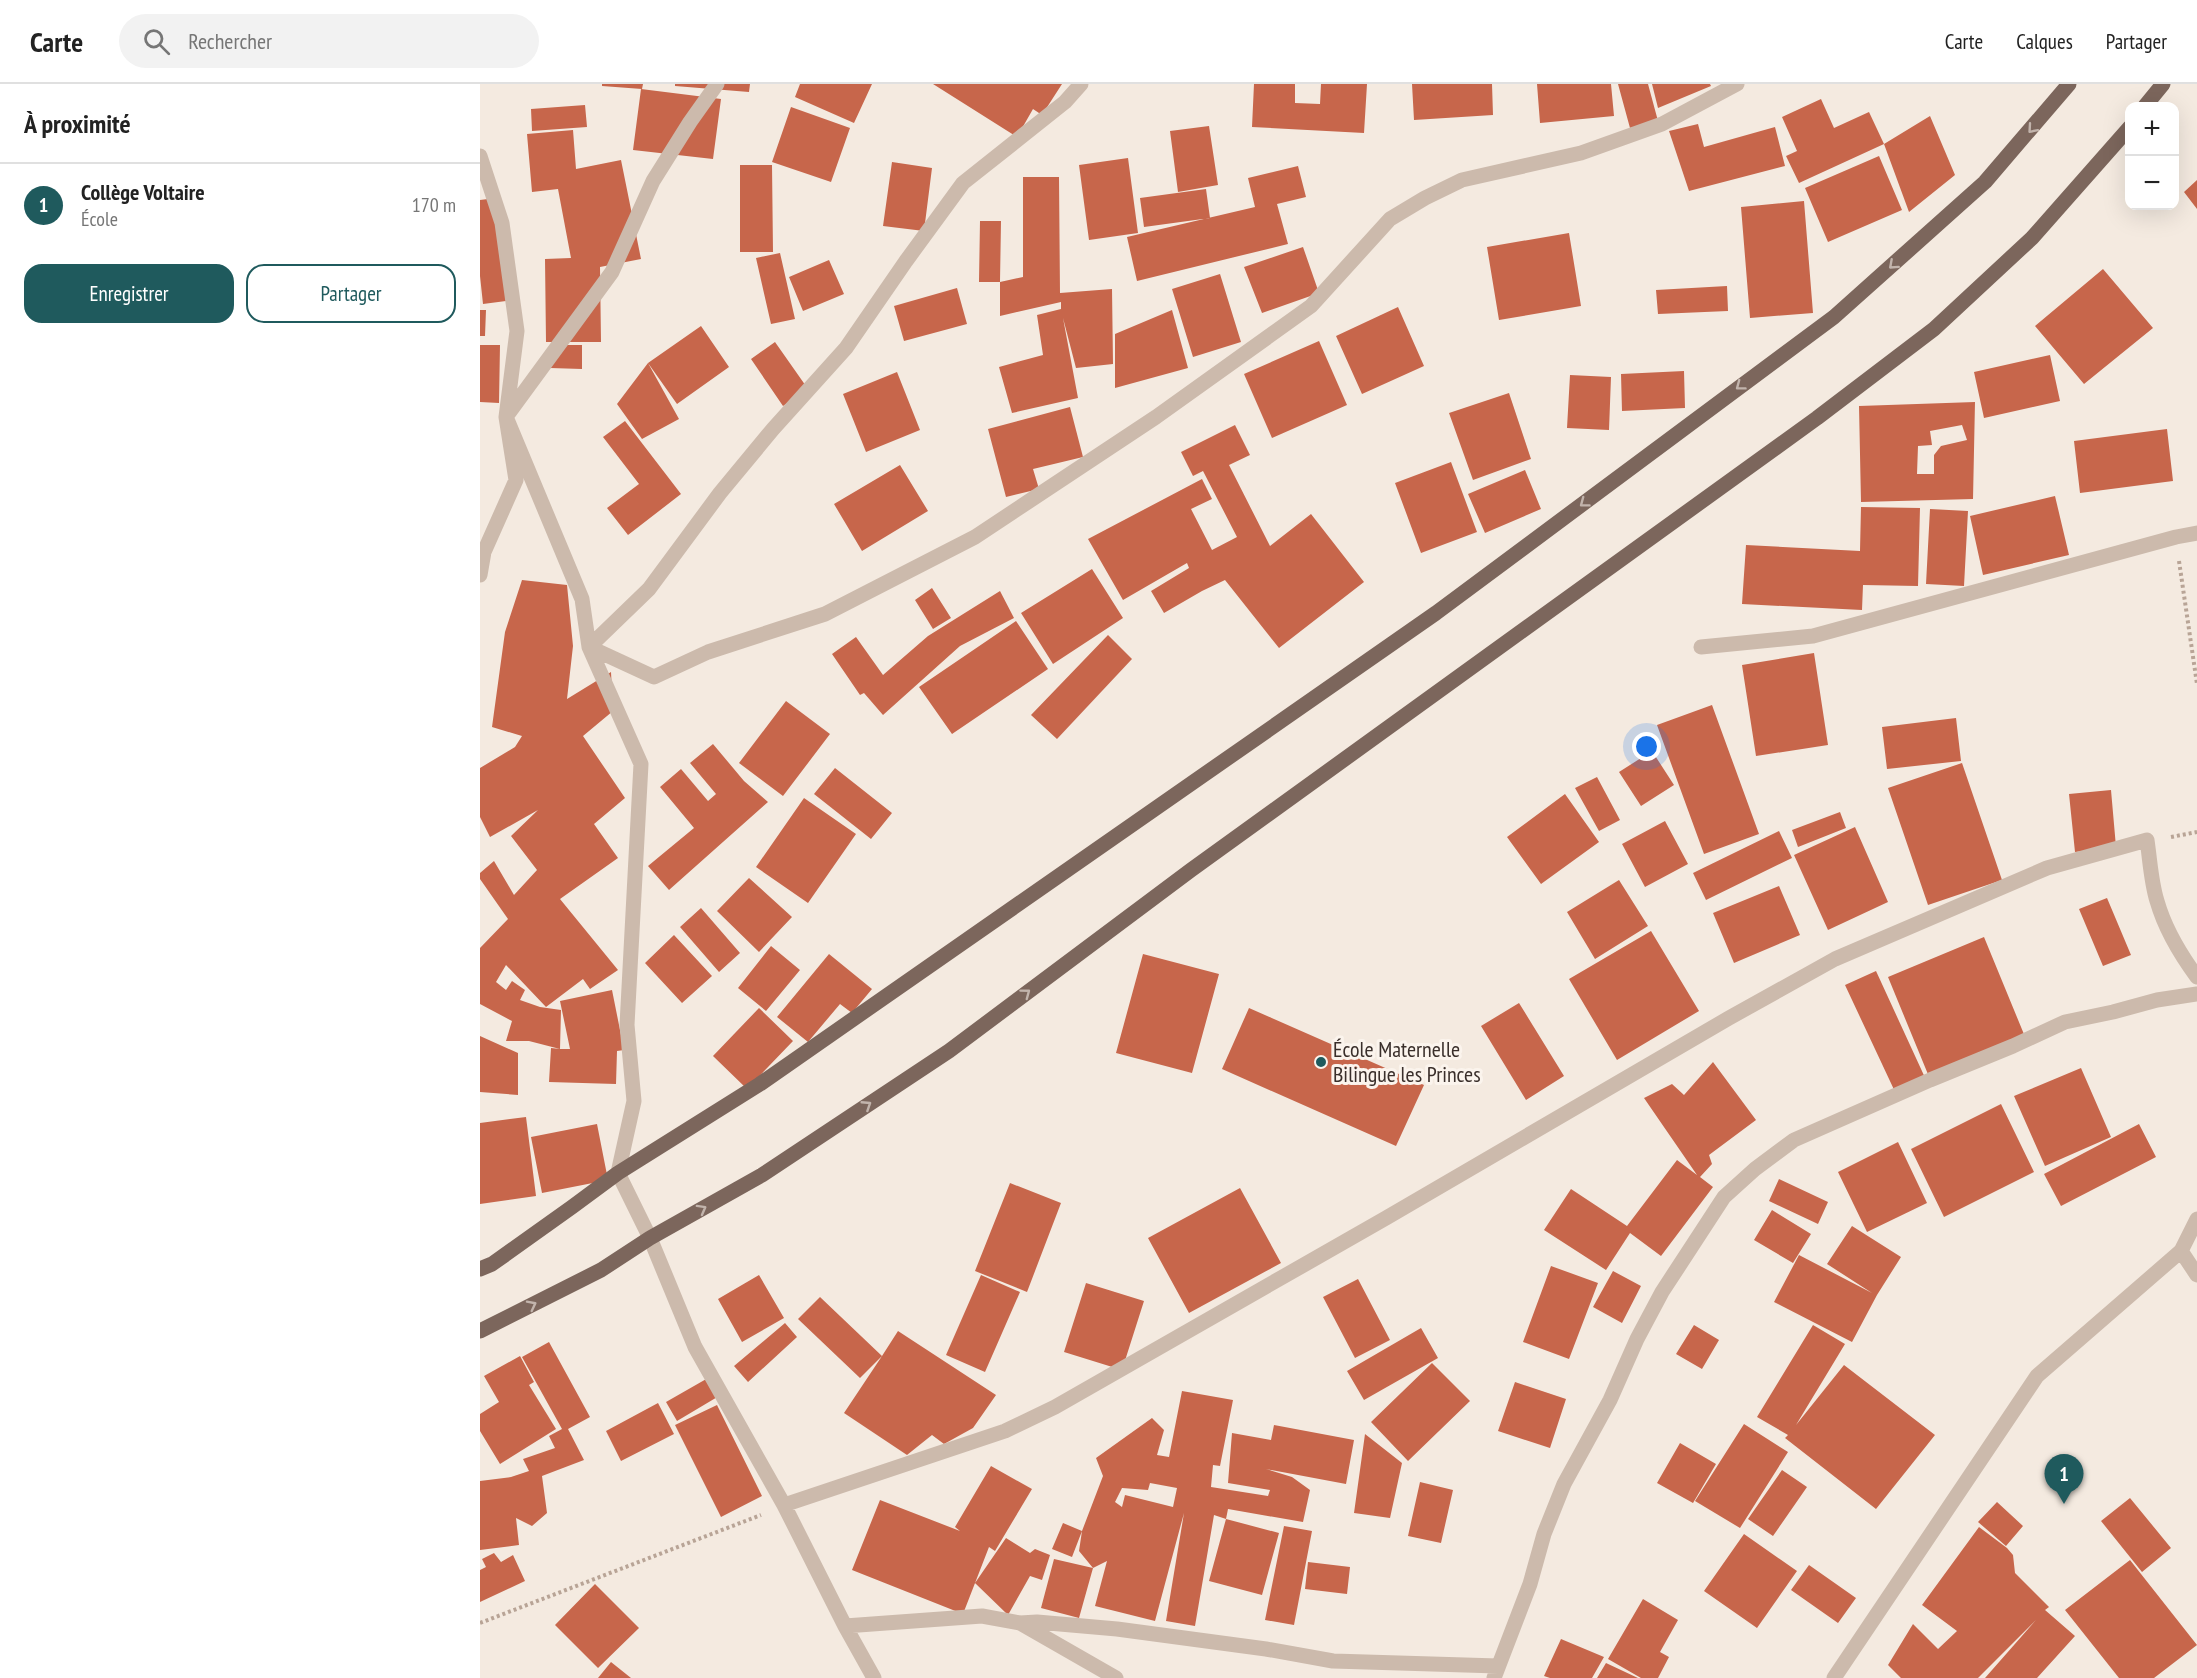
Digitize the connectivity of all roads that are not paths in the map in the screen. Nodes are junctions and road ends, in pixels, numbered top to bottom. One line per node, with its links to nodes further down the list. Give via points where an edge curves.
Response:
1 (717, 84): 9 (street, via 653,181 612,272)
2 (1081, 84): 12 (street, via 1065,102 963,183 846,348 720,493 649,589)
3 (1737, 84): 12 (street, via 1662,124 1581,153 1462,180 1425,198 1390,219 1311,306 1156,417 975,537 825,614 708,652 654,677)
4 (2070, 84): 16 (main road, one-way to 16, via 1985,182 1834,317 1427,620 760,1084)
5 (2163, 84): 6 (main road)
6 (2148, 102)
7 (2125, 133): 18 (main road, one-way to 7, via 762,1175 948,1051 1191,870 1835,404 1934,329 2032,238)
8 (480, 156): 9 (street, via 502,224 518,331)
9 (507, 417): 11 (street, via 516,480 484,552); 12 (street, via 582,599)
10 (2197, 533): 13 (street, via 1813,636)
11 (480, 575)
12 (589, 647): 16 (street, via 641,764 627,1025 634,1101)
13 (1701, 647)
14 (2197, 977): 24 (street, via 2173,940 2156,900 2147,840 2047,868 1835,959 1055,1407 1005,1431)
15 (2197, 994): 27 (street, via 2065,1022 1794,1140 1724,1197 1662,1292 1610,1400 1563,1484)
16 (618, 1173): 18 (street); 21 (main road)
17 (2197, 1219): 20 (street)
18 (650, 1238): 23 (main road, one-way to 18, via 601,1270); 24 (street, via 695,1347)
19 (2197, 1246): 20 (street)
20 (2181, 1251): 22 (street); 30 (street, via 2037,1376)
21 (480, 1269)
22 (2197, 1275)
23 (480, 1331)
24 (784, 1505): 26 (street)
25 (1020, 1623): 26 (street, via 982,1616); 27 (street, via 1117,1629 1334,1661); 29 (street)
26 (845, 1626): 28 (street)
27 (1496, 1672)
28 (874, 1678)
29 (1116, 1678)
30 (1834, 1678)

